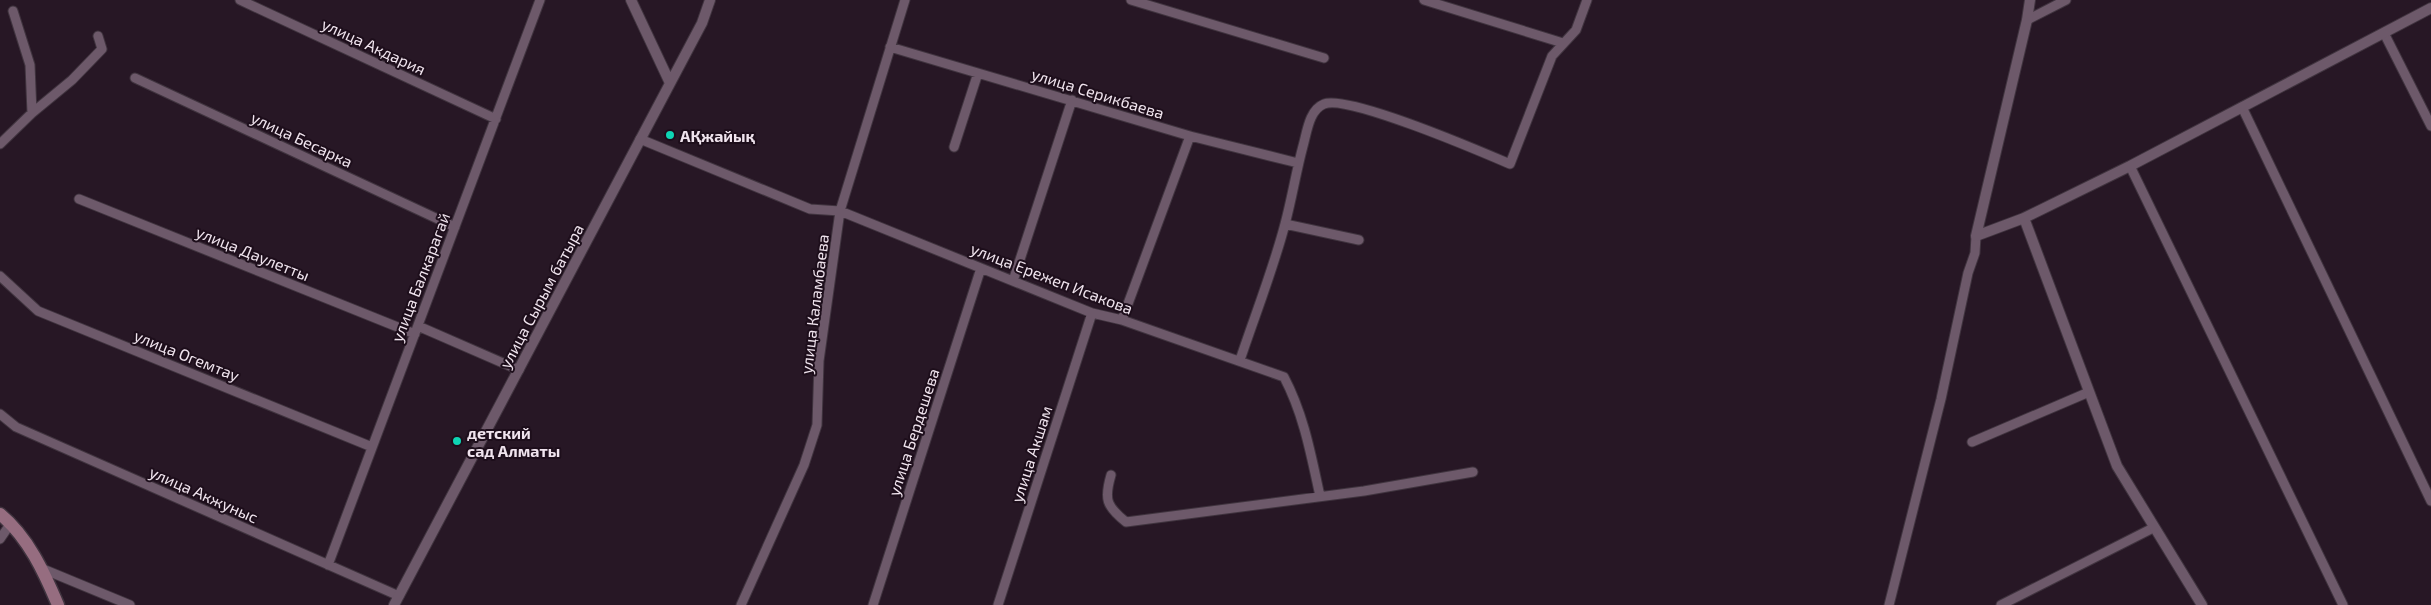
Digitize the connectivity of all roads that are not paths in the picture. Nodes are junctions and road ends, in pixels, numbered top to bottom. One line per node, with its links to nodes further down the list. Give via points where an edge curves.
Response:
1 (240, 0): 25 (street, улица Акдария)
2 (540, 0): 25 (street, улица Балкарагай)
3 (631, 0): 21 (street)
4 (710, 0): 21 (street, улица Сырым батыра, via 702,23)
5 (905, 0): 17 (street, улица Каламбаева)
6 (1131, 0): 18 (street)
7 (1424, 0): 16 (street)
8 (1587, 0): 16 (street, via 1576,30)
9 (2030, 0): 13 (street)
10 (2066, 0): 13 (street)
11 (2431, 8): 14 (street)
12 (13, 11): 24 (street, via 30,65)
13 (2027, 20): 38 (street)
14 (2384, 33): 23 (street); 26 (street)
15 (98, 36): 24 (street, via 102,50)
16 (1564, 42): 31 (street, via 1552,56 1510,164 1421,127 1335,103 1325,103 1311,117)
17 (890, 47): 19 (street, улица Серикбаева); 34 (street, улица Каламбаева)
18 (1324, 58)
19 (978, 73): 22 (street, улица Серикбаева); 30 (street)
20 (135, 78): 37 (street, улица Бесарка)
21 (670, 83): 28 (street, улица Сырым батыра)
22 (1072, 100): 27 (street, улица Серикбаева); 42 (street)
23 (2242, 107): 32 (street); 55 (street)
24 (32, 113): 29 (street)
25 (496, 119): 37 (street, улица Балкарагай)
26 (2431, 126)
27 (1190, 136): 31 (street, улица Серикбаева); 44 (street)
28 (640, 140): 34 (street, улица Ережеп Исакова, via 810,210); 47 (street, улица Сырым батыра)
29 (0, 144)
30 (954, 148)
31 (1298, 163): 36 (street)
32 (2130, 166): 35 (street); 71 (street)
33 (79, 199): 45 (street, улица Даулетты)
34 (840, 211): 40 (street, улица Ережеп Исакова); 65 (street, улица Каламбаева, via 819,362 816,425 804,465)
35 (2024, 218): 38 (street); 48 (street)
36 (1285, 224): 39 (street); 46 (street)
37 (456, 227): 45 (street, улица Балкарагай)
38 (1976, 236): 68 (street, via 1975,253 1941,399)
39 (1359, 240)
40 (982, 268): 42 (street, улица Ережеп Исакова); 66 (street, улица Бердешева)
41 (0, 276): 51 (street, улица Огемтау, via 38,311)
42 (1013, 281): 43 (street, улица Ережеп Исакова)
43 (1092, 313): 44 (street, улица Ережеп Исакова); 67 (street, улица Акшам)
44 (1122, 320): 46 (street, улица Ережеп Исакова)
45 (416, 330): 47 (street, улица Даулетты); 51 (street, улица Балкарагай)
46 (1240, 360): 54 (street, улица Ережеп Исакова, via 1284,377 1308,434)
47 (519, 370): 62 (street, улица Сырым батыра)
48 (2089, 392): 50 (street); 58 (street, via 2117,466)
49 (0, 414): 60 (street, улица Акжуныс, via 16,427)
50 (1972, 442)
51 (372, 448): 60 (street, улица Балкарагай)
52 (1473, 472): 54 (street)
53 (1111, 475): 54 (street, via 1106,492 1110,510 1126,522)
54 (1320, 496)
55 (2431, 501)
56 (0, 514): 57 (main road)
57 (11, 523): 59 (street); 61 (main road)
58 (2154, 528): 69 (street); 70 (street)
59 (0, 539)
60 (328, 565): 62 (street, улица Акжуныс)
61 (43, 569): 63 (main road); 64 (street)
62 (397, 601)
63 (58, 605)
64 (130, 605)
65 (741, 605)
66 (873, 605)
67 (998, 605)
68 (1889, 605)
69 (2001, 605)
70 (2202, 605)
71 (2343, 605)

